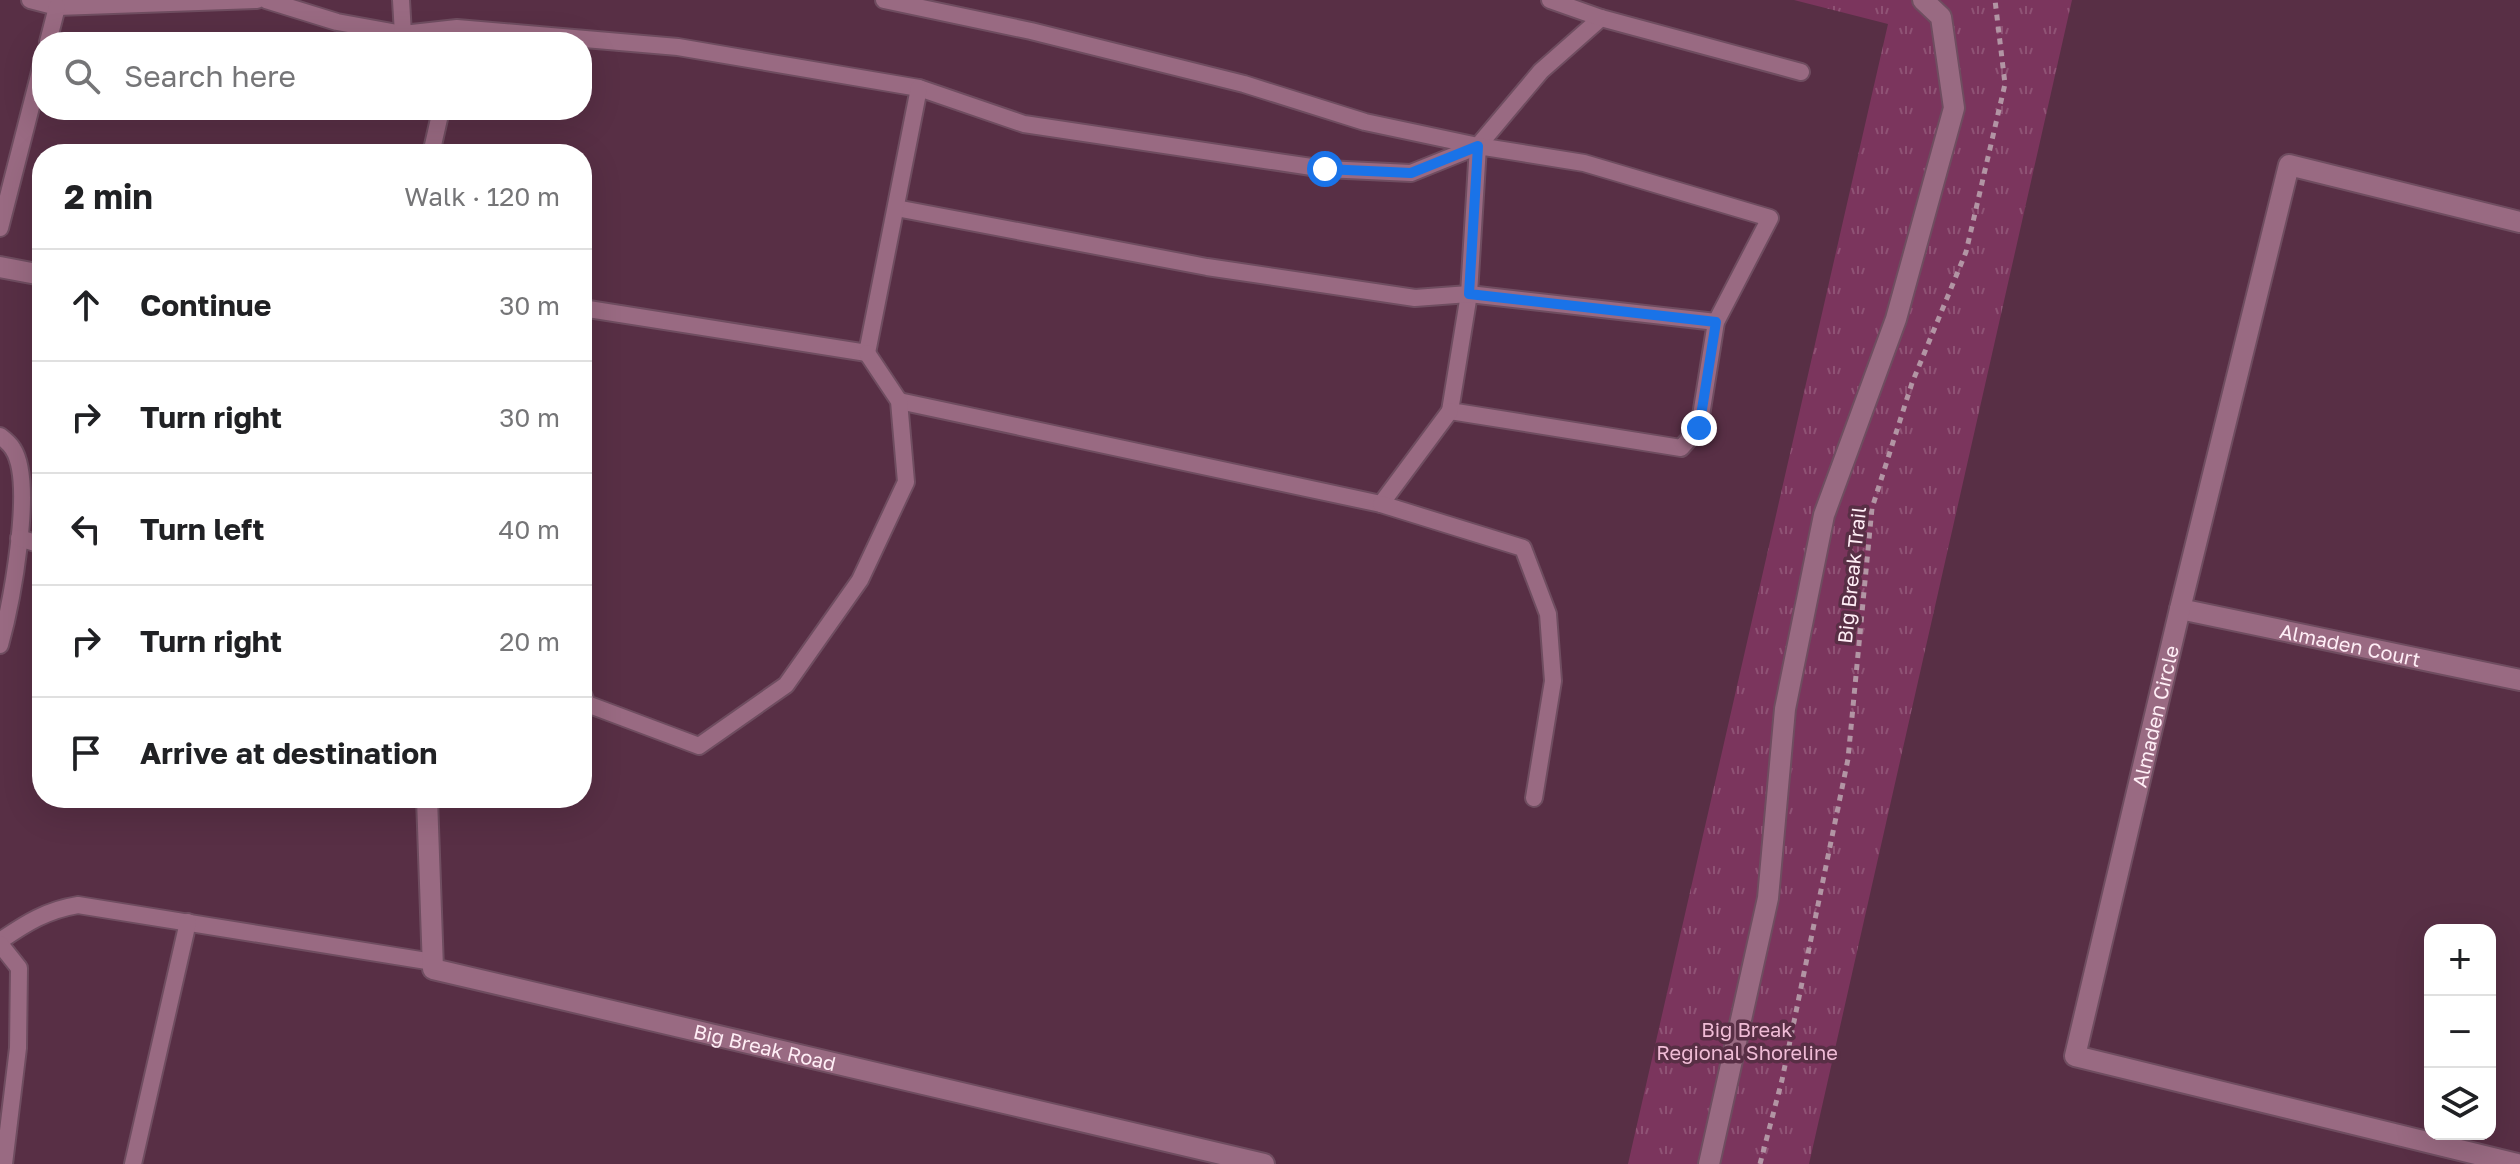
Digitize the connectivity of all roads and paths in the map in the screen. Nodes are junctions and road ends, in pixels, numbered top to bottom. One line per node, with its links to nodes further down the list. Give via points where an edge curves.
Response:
1 (30, 0): 11 (lane)
2 (257, 0): 9 (lane)
3 (266, 0): 14 (lane)
4 (401, 0): 15 (lane)
5 (884, 0): 10 (lane)
6 (1550, 0): 12 (lane)
7 (1923, 0): 52 (street, via 1941,17 1954,108 1896,319 1824,515 1785,709 1768,898)
8 (1995, 0): 53 (path, Big Break Trail, via 2005,84 1966,252 1912,383 1872,508 1848,759)
9 (215, 1): 11 (lane)
10 (914, 3): 24 (lane, via 1244,84 1365,122)
11 (57, 7): 13 (lane)
12 (1601, 18): 19 (lane); 24 (lane, via 1541,71)
13 (51, 32)
14 (380, 32)
15 (405, 32)
16 (437, 32): 17 (lane)
17 (504, 32)
18 (592, 40): 20 (lane, via 678,47)
19 (1801, 72)
20 (919, 88): 24 (lane, via 1024,124 1325,169 1411,173); 25 (lane)
21 (32, 103): 27 (lane)
22 (439, 120): 23 (lane)
23 (433, 144)
24 (1478, 146): 30 (lane); 32 (lane, via 1584,163 1770,218)
25 (896, 208): 30 (lane, via 1207,267 1415,298); 33 (lane)
26 (2520, 222): 40 (street, Almaden Circle, via 2289,165)
27 (0, 228)
28 (0, 267): 29 (street)
29 (32, 273)
30 (1469, 294): 32 (lane); 35 (lane)
31 (592, 310): 33 (lane)
32 (1716, 322): 35 (lane, via 1699,428 1681,448)
33 (867, 353): 34 (lane)
34 (899, 401): 37 (lane); 43 (lane, via 906,482 860,580 786,685 699,746)
35 (1450, 411): 37 (lane)
36 (0, 436): 38 (lane, via 14,449 23,483)
37 (1381, 504): 44 (lane, via 1523,548 1548,614 1553,681)
38 (19, 538): 39 (lane); 41 (lane)
39 (32, 542)
40 (2180, 609): 42 (street, Almaden Court); 54 (street, Almaden Circle, via 2075,1056)
41 (0, 645)
42 (2520, 680)
43 (592, 706)
44 (1534, 798)
45 (427, 808): 48 (street)
46 (188, 922): 47 (lane, via 78,905 37,916); 48 (lane); 50 (lane)
47 (0, 942): 49 (lane, via 19,968 18,1048)
48 (433, 962): 51 (street, Big Break Road, via 433,969)
49 (4, 1164)
50 (133, 1164)
51 (1264, 1164)
52 (1709, 1164)
53 (1760, 1164)
54 (2517, 1164)

